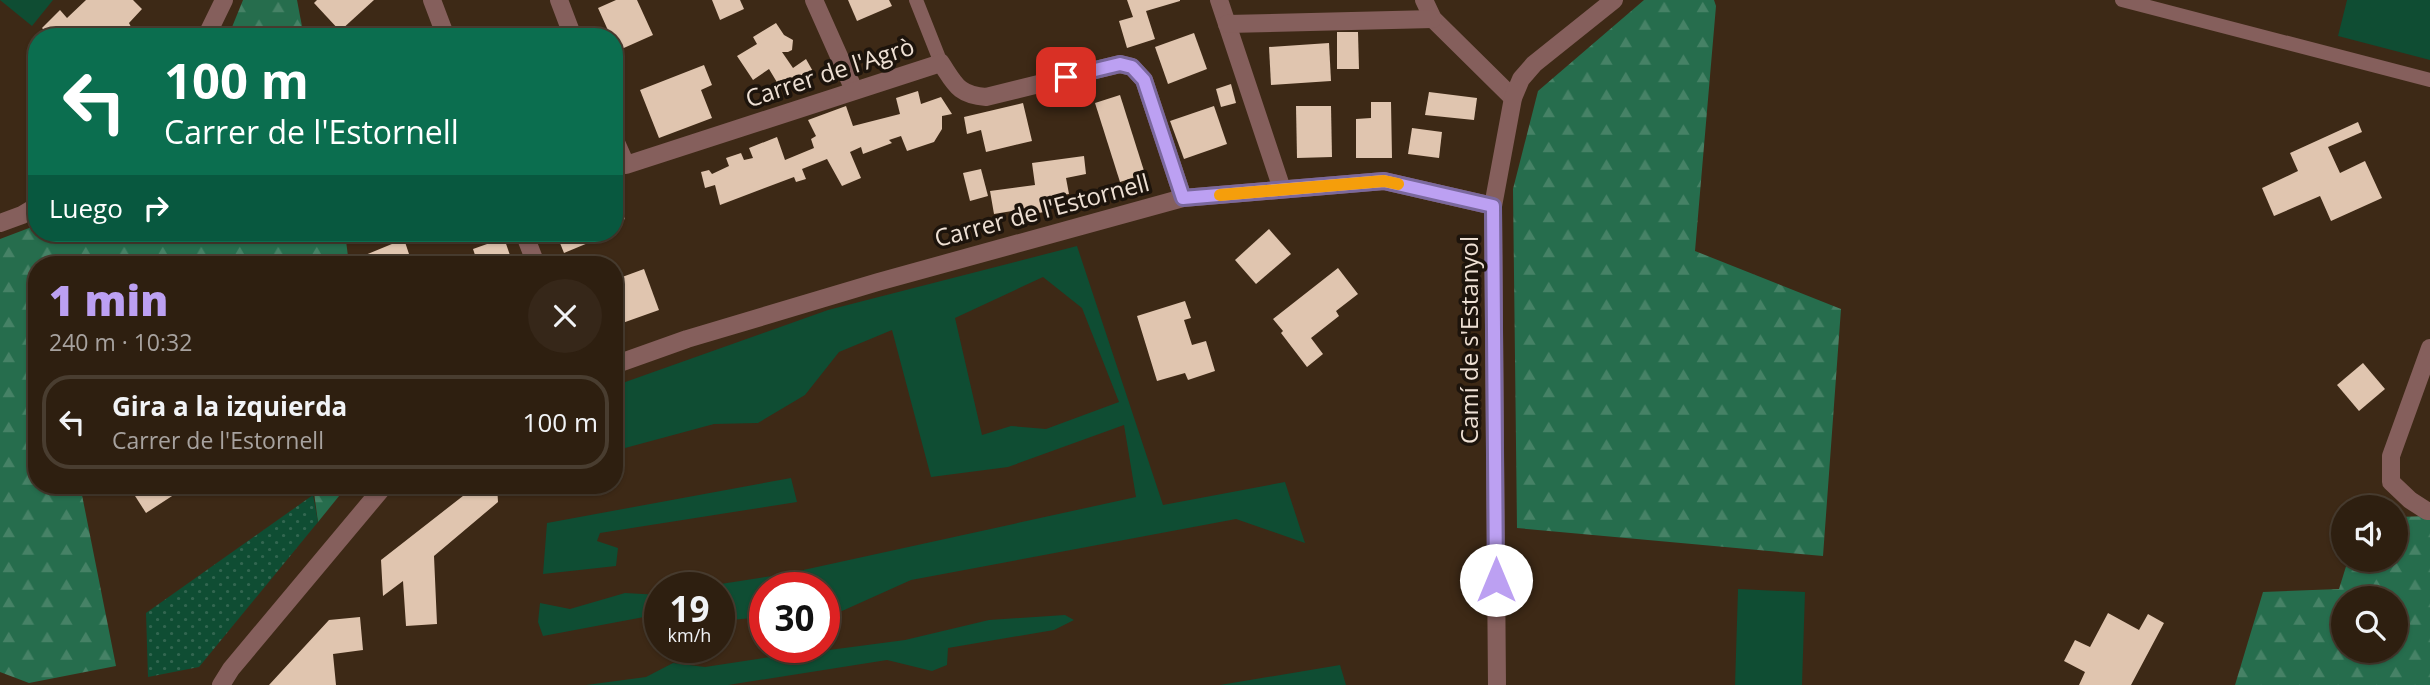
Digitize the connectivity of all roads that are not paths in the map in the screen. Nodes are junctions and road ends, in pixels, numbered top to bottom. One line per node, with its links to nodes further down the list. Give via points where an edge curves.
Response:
1 (224, 0): 12 (street)
2 (432, 0): 13 (street)
3 (559, 0): 14 (street)
4 (814, 0): 17 (street)
5 (916, 0): 15 (lane)
6 (1219, 0): 11 (street)
7 (1424, 0): 10 (street)
8 (1614, 0): 18 (street, Camí de s'Estanyol, via 1534,64)
9 (2122, 0): 16 (lane)
10 (1433, 19): 11 (street); 18 (street)
11 (1227, 24): 20 (street)
12 (210, 28)
13 (443, 28)
14 (570, 28)
15 (941, 63): 17 (street, Carrer de l'Agrò); 21 (street, Carrer de l'Agrò, via 960,90 986,97 1120,64 1132,67 1144,80)
16 (2430, 80)
17 (854, 90): 19 (street, Carrer de l'Agrò, via 626,165)
18 (1513, 98): 22 (street, Camí de s'Estanyol)
19 (623, 158)
20 (1282, 188): 21 (street, Carrer de l'Estornell); 22 (street, Carrer de l'Estornell, via 1384,181)
21 (1183, 198): 26 (street, Carrer de l'Estornell, via 878,282)
22 (1493, 206): 30 (street, Camí de s'Estanyol)
23 (28, 211): 24 (street)
24 (0, 223)
25 (2430, 348): 28 (street, via 2391,456 2391,482)
26 (623, 362)
27 (377, 494): 29 (street)
28 (2430, 511)
29 (221, 685)
30 (1497, 685)

